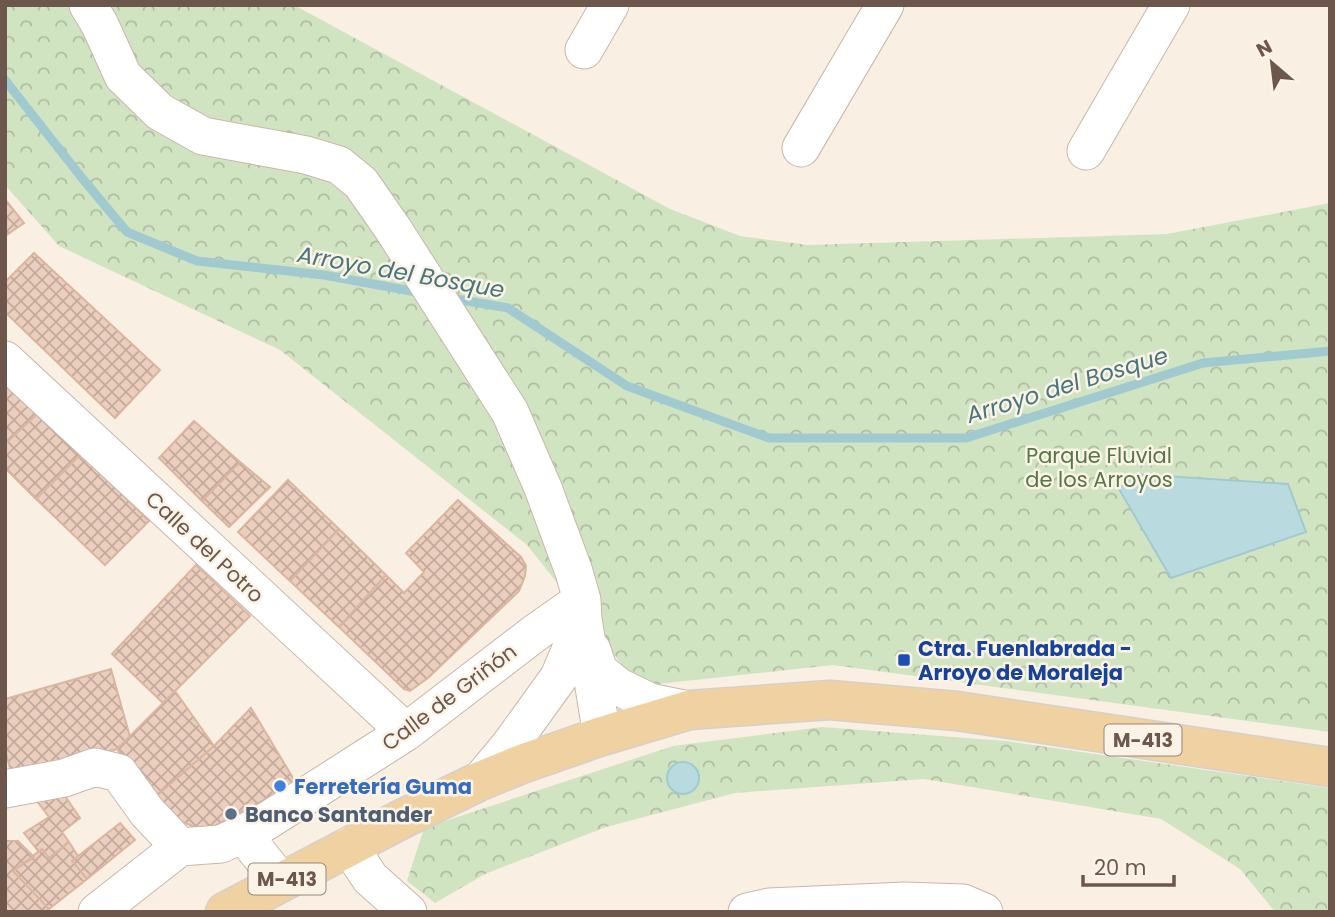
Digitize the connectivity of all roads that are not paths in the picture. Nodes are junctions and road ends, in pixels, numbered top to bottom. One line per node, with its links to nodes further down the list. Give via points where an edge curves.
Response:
1 (88, 5): 9 (street, via 123,76 160,112 203,136 339,165 361,183 510,412 574,572)
2 (610, 5): 5 (street)
3 (885, 5): 6 (street)
4 (1171, 5): 7 (street)
5 (584, 50)
6 (801, 148)
7 (1086, 151)
8 (5, 360): 12 (street, Calle del Potro)
9 (583, 610): 10 (street); 11 (street, via 599,671 650,702); 12 (street, Calle de Griñón, via 535,633); 13 (street)
10 (559, 677): 13 (street); 15 (street)
11 (688, 710): 13 (main road, M-413); 14 (main road, M-413, via 831,700 957,711)
12 (406, 733): 17 (street, Calle de Griñón)
13 (591, 740): 15 (main road, M-413)
14 (1330, 767)
15 (480, 780): 18 (main road, M-413)
16 (5, 789): 19 (street, via 95,768 119,773)
17 (243, 834): 19 (street, Calle de Griñón, via 221,844); 20 (street)
18 (349, 846): 20 (main road, M-413); 23 (street, via 370,878)
19 (180, 848): 21 (street)
20 (281, 882): 22 (main road, M-413)
21 (97, 912)
22 (225, 912)
23 (408, 912)
24 (747, 912): 25 (street, via 769,906 905,901 962,903)
25 (984, 912)

